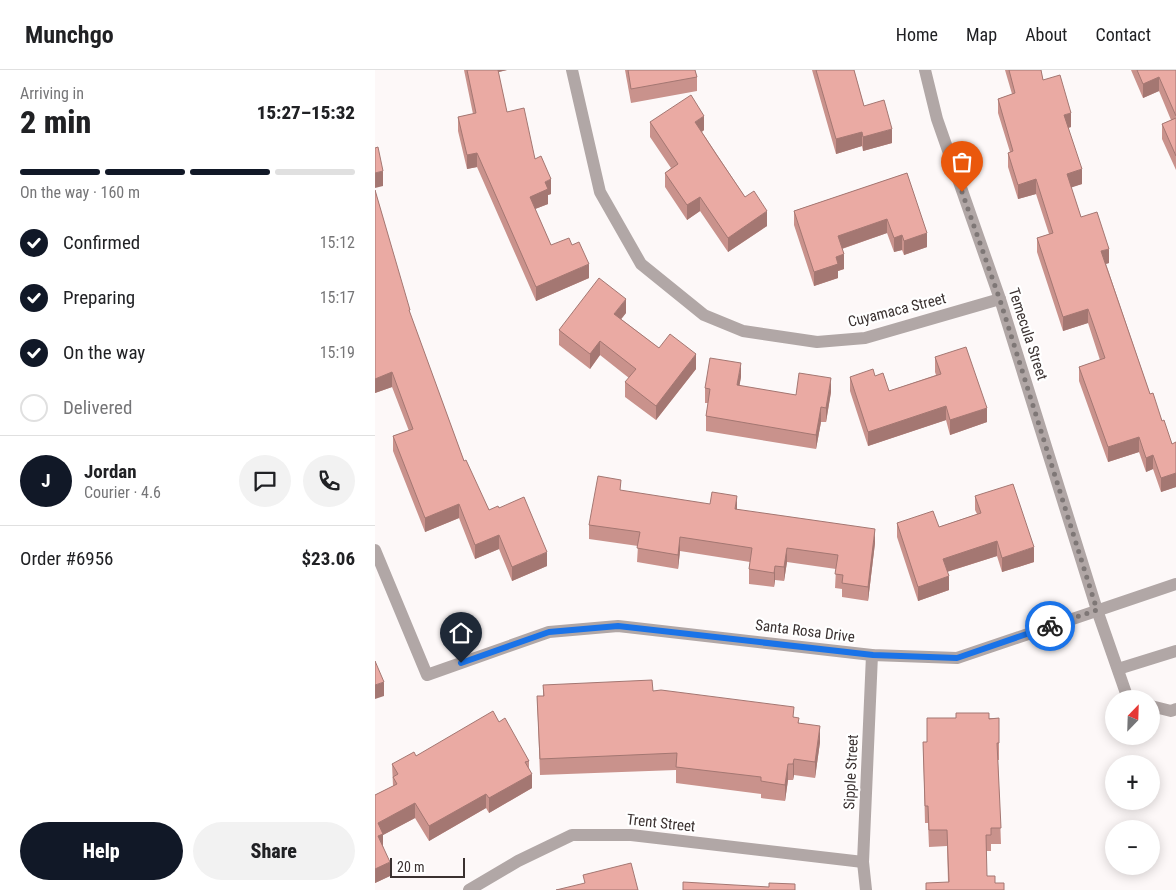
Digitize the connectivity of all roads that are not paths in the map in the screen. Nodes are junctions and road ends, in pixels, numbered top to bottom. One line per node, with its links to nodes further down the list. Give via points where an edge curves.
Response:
1 (572, 70): 3 (street, Cuyamaca Street, via 600,192 641,264 704,315 743,331 817,342 865,338)
2 (925, 70): 3 (street, Temecula Street, via 937,120)
3 (1000, 300): 6 (street, Temecula Street)
4 (375, 550): 8 (street, Santa Rosa Drive, via 427,675 549,632 618,626)
5 (1176, 584): 6 (street, Santa Rosa Drive)
6 (1097, 610): 8 (street, Santa Rosa Drive, via 957,658); 9 (street, Temecula Street)
7 (1176, 651): 9 (street)
8 (873, 655): 13 (street, Sipple Street)
9 (1118, 670): 10 (street, Temecula Street)
10 (1125, 690)
11 (1160, 708): 12 (street)
12 (1176, 709)
13 (863, 862): 14 (street, Trent Street, via 631,835 571,835); 15 (street, Sipple Street)
14 (469, 890)
15 (866, 890)

